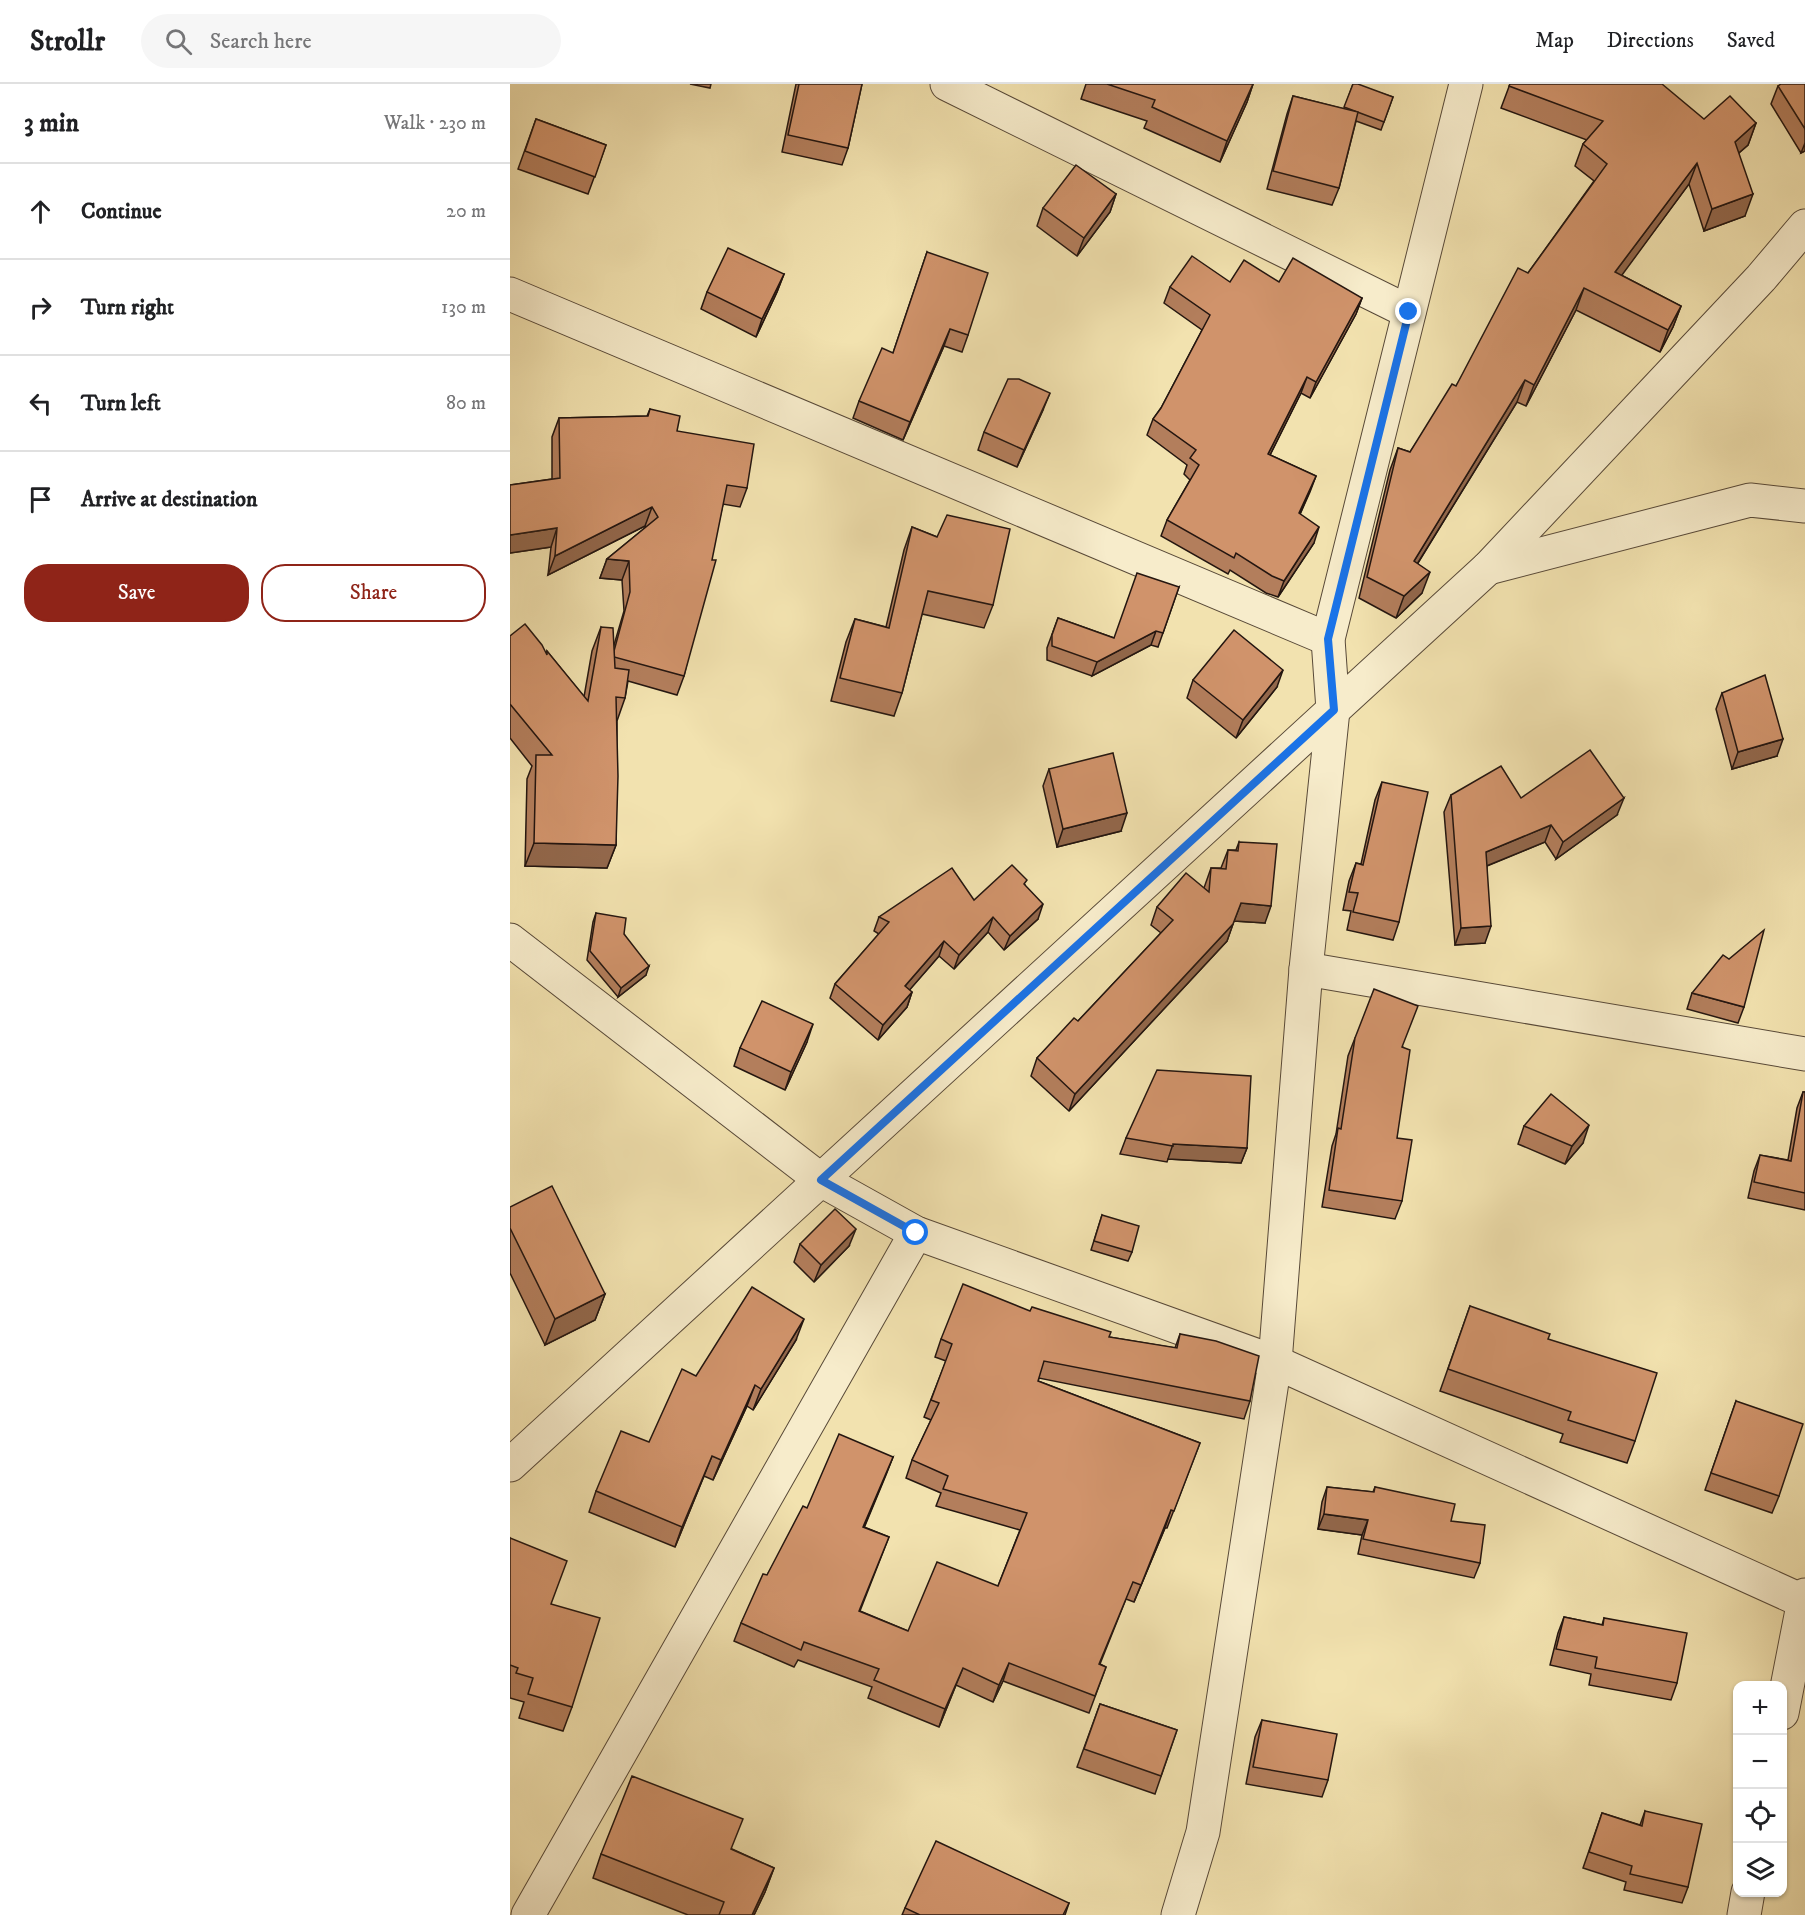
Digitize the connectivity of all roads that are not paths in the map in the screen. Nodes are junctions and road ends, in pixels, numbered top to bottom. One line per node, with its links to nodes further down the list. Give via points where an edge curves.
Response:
1 (947, 84): 5 (street)
2 (1466, 84): 5 (street)
3 (1805, 226): 7 (street, via 1761,278)
4 (510, 294): 8 (street)
5 (1409, 312): 8 (street)
6 (1805, 506): 7 (street, via 1750,500)
7 (1488, 568): 9 (street)
8 (1328, 639): 9 (street)
9 (1334, 710): 11 (street); 13 (street)
10 (510, 940): 13 (street)
11 (1306, 969): 12 (street); 15 (street)
12 (1805, 1054)
13 (821, 1180): 14 (street); 16 (street)
14 (916, 1233): 15 (street); 20 (street)
15 (1275, 1362): 17 (street); 21 (street, via 1203,1833)
16 (510, 1465)
17 (1805, 1599): 18 (street)
18 (1787, 1688)
19 (1747, 1897): 22 (street)
20 (528, 1915)
21 (1178, 1915)
22 (1744, 1915)

